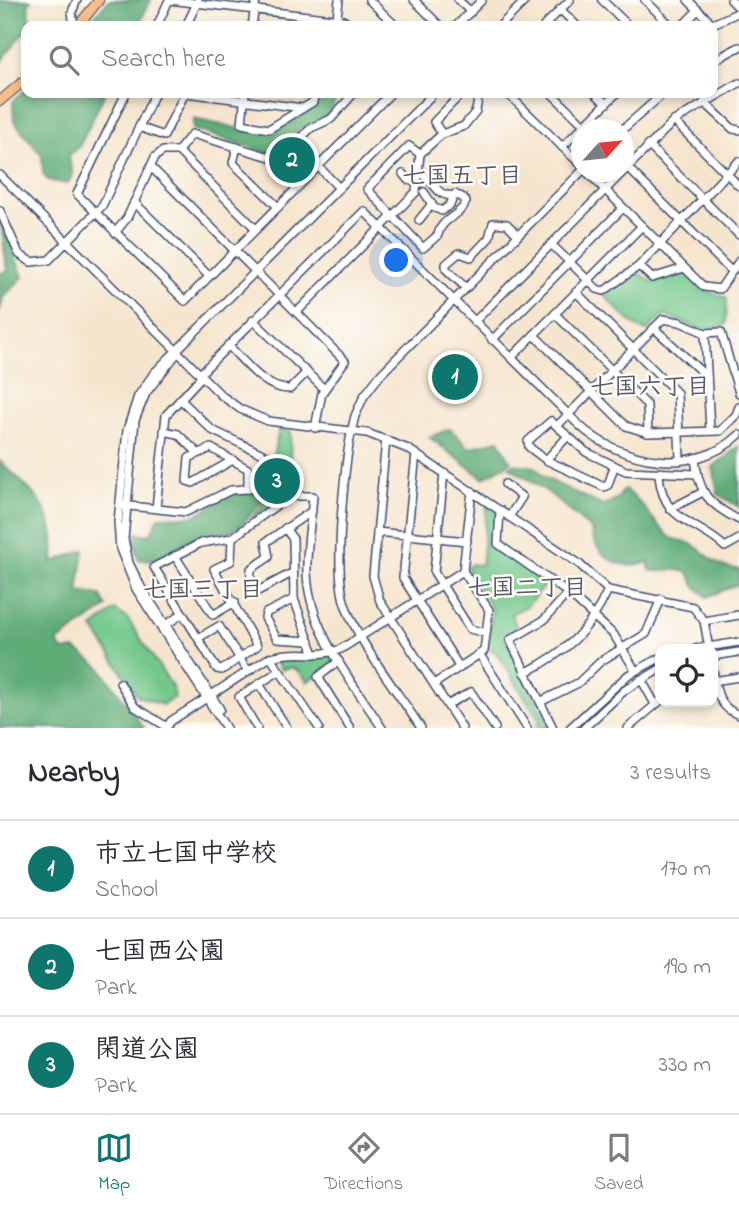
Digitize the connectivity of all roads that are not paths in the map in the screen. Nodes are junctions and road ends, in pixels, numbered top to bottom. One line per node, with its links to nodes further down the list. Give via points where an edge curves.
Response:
1 (99, 0): 22 (main road)
2 (256, 0): 17 (street)
3 (339, 0): 27 (street)
4 (369, 0): 28 (street)
5 (414, 0): 29 (street)
6 (458, 0): 20 (street)
7 (482, 0): 20 (street)
8 (526, 0): 31 (street)
9 (570, 0): 16 (street)
10 (603, 0): 34 (street)
11 (645, 0): 35 (street)
12 (688, 0): 18 (street)
13 (730, 0): 19 (street)
14 (74, 1): 21 (street)
15 (198, 1): 17 (street); 23 (street, via 169,0); 24 (street)
16 (561, 9): 32 (street); 33 (street)
17 (254, 10): 25 (street); 26 (street)
18 (698, 10): 36 (street); 37 (street)
19 (739, 10): 38 (street)
20 (471, 12): 30 (street)
21 (76, 21)
22 (80, 21)
23 (159, 21)
24 (188, 21)
25 (253, 21)
26 (324, 21)
27 (337, 21)
28 (391, 21)
29 (435, 21)
30 (461, 21)
31 (505, 21)
32 (549, 21)
33 (573, 21)
34 (624, 21)
35 (666, 21)
36 (687, 21)
37 (710, 21)
38 (718, 21)
39 (739, 47): 40 (street)
40 (718, 58)
41 (21, 83): 62 (main road)
42 (739, 83): 43 (street)
43 (718, 94)
44 (124, 98): 105 (street, via 77,193)
45 (153, 98): 71 (street)
46 (183, 98): 71 (street, via 164,136)
47 (244, 98): 66 (street, via 245,127 271,129)
48 (254, 98): 66 (street)
49 (314, 98): 66 (street)
50 (350, 98): 83 (street, via 330,120 311,128 297,142)
51 (429, 98): 96 (street)
52 (457, 98): 73 (street, via 434,122)
53 (479, 98): 73 (street, via 476,111 464,126)
54 (512, 98): 77 (street)
55 (556, 98): 67 (street)
56 (600, 98): 65 (street)
57 (612, 98): 65 (street)
58 (651, 98): 63 (street)
59 (658, 98): 63 (street)
60 (711, 98): 64 (street)
61 (384, 100): 83 (street)
62 (0, 101)
63 (654, 101): 69 (street)
64 (704, 102): 70 (street); 72 (street)
65 (606, 104): 68 (street)
66 (303, 108)
67 (578, 119)
68 (590, 119)
69 (634, 119)
70 (674, 121): 75 (street); 86 (street)
71 (139, 127): 105 (street)
72 (739, 130)
73 (442, 134): 79 (street)
74 (571, 138): 77 (street)
75 (648, 145): 81 (street); 99 (street)
76 (236, 147): 78 (street, via 192,134); 94 (street, via 270,157); 102 (street, via 233,163)
77 (562, 147): 80 (street)
78 (178, 151): 84 (street, via 159,153); 111 (street)
79 (420, 154): 92 (street); 106 (street, via 409,146 368,187 368,193)
80 (571, 156)
81 (634, 160)
82 (739, 161): 86 (street)
83 (318, 166): 94 (street); 96 (street)
84 (151, 167): 100 (street); 118 (street)
85 (403, 174): 92 (street)
86 (726, 174): 95 (street); 99 (street)
87 (0, 175): 115 (street)
88 (634, 179): 108 (street)
89 (571, 180): 113 (street)
90 (598, 182): 97 (street)
91 (612, 182): 97 (street)
92 (420, 185): 93 (street); 93 (street, via 425,175); 101 (street); 106 (street)
93 (433, 185): 98 (street, via 448,195)
94 (299, 186): 102 (street)
95 (739, 186)
96 (340, 188): 124 (street)
97 (605, 189): 103 (street); 116 (street)
98 (455, 194): 101 (street, via 442,211); 106 (street, via 465,198 465,206 457,217 447,220 427,247)
99 (702, 199): 108 (street); 114 (street)
100 (134, 202): 112 (street); 125 (street)
101 (430, 206): 107 (street)
102 (278, 207): 111 (street)
103 (623, 208): 109 (street); 119 (street)
104 (0, 211): 115 (street, via 19,254 31,262 49,260)
105 (95, 214): 112 (street); 115 (street)
106 (392, 216): 110 (street)
107 (419, 220)
108 (683, 223): 117 (street); 123 (street)
109 (642, 226): 117 (street); 126 (street)
110 (380, 227): 129 (street, via 362,211); 130 (street); 131 (street)
111 (256, 229): 118 (street)
112 (114, 233): 125 (street, via 183,301)
113 (518, 235): 127 (street); 127 (street, via 507,224 493,223 489,238 471,257 459,253 446,264)
114 (739, 235)
115 (67, 242): 141 (street)
116 (551, 244): 119 (street); 134 (street)
117 (660, 245): 121 (street); 122 (street)
118 (235, 250): 124 (street); 125 (street)
119 (570, 261): 126 (street); 138 (street)
120 (739, 261): 123 (street)
121 (639, 266): 122 (street, via 652,278); 126 (street, via 604,291)
122 (684, 268): 123 (street, via 704,287 715,290 722,287)
123 (730, 270)
124 (257, 272): 129 (street); 141 (street)
125 (209, 276)
126 (588, 280): 128 (street)
127 (466, 288): 130 (street)
128 (576, 292): 132 (street); 140 (street)
129 (279, 294): 131 (street); 133 (street)
130 (454, 300): 134 (street); 156 (street, via 374,382 358,409)
131 (297, 312): 147 (street, via 346,362)
132 (555, 314): 137 (street); 143 (street)
133 (253, 320): 139 (street); 144 (street)
134 (474, 322): 138 (street)
135 (654, 328): 136 (street, via 666,318); 140 (street); 146 (street)
136 (705, 333): 146 (street); 149 (street, via 723,334)
137 (534, 335): 142 (street); 148 (street)
138 (492, 340): 142 (street)
139 (228, 345): 144 (street, via 264,381 286,390); 145 (street)
140 (633, 349): 143 (street); 158 (street, via 677,393)
141 (178, 351): 145 (street); 179 (street, via 146,393 135,420)
142 (511, 358): 152 (street)
143 (612, 371): 148 (street); 159 (street, via 647,405)
144 (307, 372): 147 (street)
145 (201, 375): 150 (street); 154 (street, via 253,416)
146 (707, 377): 157 (street)
147 (324, 389): 154 (street)
148 (591, 392): 152 (street); 159 (street, via 623,424)
149 (739, 393)
150 (180, 399): 155 (street, via 166,415); 176 (street, via 212,430 269,457 262,488)
151 (739, 407): 157 (street, via 724,429)
152 (568, 414): 153 (street); 165 (street, via 601,443)
153 (557, 426): 161 (street); 169 (street, via 549,421 528,441)
154 (315, 428): 156 (street)
155 (164, 431): 163 (street, via 178,434); 180 (street)
156 (352, 431): 162 (street); 210 (street, via 339,573 345,604)
157 (710, 431): 158 (street)
158 (679, 432): 159 (street); 166 (street)
159 (648, 433)
160 (739, 435): 167 (street, via 721,451)
161 (567, 437): 169 (street); 170 (street)
162 (386, 440): 164 (street); 187 (street)
163 (198, 453): 168 (street, via 211,448); 168 (street, via 188,460 190,484)
164 (416, 454): 171 (street); 188 (street)
165 (642, 458): 166 (street); 172 (street)
166 (680, 458): 167 (street)
167 (695, 458): 173 (street)
168 (233, 460): 176 (street, via 250,471)
169 (546, 460): 170 (street, via 604,487)
170 (614, 467): 172 (street)
171 (444, 473): 177 (street); 190 (street)
172 (639, 473): 174 (street)
173 (697, 474): 174 (street); 178 (street)
174 (659, 475): 181 (street, via 662,497)
175 (505, 484): 184 (street, via 522,498)
176 (248, 489): 180 (street, via 229,491 186,512)
177 (472, 491): 182 (street); 192 (street)
178 (703, 492): 181 (street); 185 (street, via 716,509)
179 (122, 505): 180 (street); 208 (street, via 129,563); 239 (street, via 118,539 129,577)
180 (156, 508)
181 (670, 509): 191 (street, via 724,547)
182 (500, 510): 184 (street); 198 (street, via 498,544)
183 (312, 511): 186 (street); 189 (street, via 313,496 291,495); 217 (street, via 308,590 318,624)
184 (509, 517): 197 (street)
185 (739, 520)
186 (285, 528): 195 (street, via 293,540); 195 (street, via 265,543 269,559 251,569 250,587 256,592)
187 (377, 532): 188 (street); 205 (street, via 372,574)
188 (406, 536): 190 (street); 201 (street, via 403,578)
189 (232, 538): 193 (street, via 201,543); 202 (street, via 231,561 214,569)
190 (437, 538): 192 (street); 196 (street, via 434,572)
191 (739, 539)
192 (467, 541): 194 (street)
193 (175, 556): 202 (street, via 212,615); 203 (street, via 153,569)
194 (463, 571): 196 (street); 209 (street, via 489,610)
195 (292, 573): 199 (street)
196 (441, 585): 201 (street); 209 (street, via 470,629)
197 (608, 590): 200 (street); 206 (street)
198 (568, 593): 206 (street); 231 (street, via 544,620 510,638)
199 (294, 599): 212 (street); 212 (street, via 266,613 265,618 277,639)
200 (661, 599): 207 (street, via 693,607); 216 (street, via 646,634)
201 (416, 601): 205 (street); 226 (street)
202 (235, 602): 223 (street, via 257,644)
203 (182, 614): 208 (street); 211 (street)
204 (739, 615): 207 (street)
205 (391, 617): 210 (street); 237 (street)
206 (596, 618): 216 (street); 231 (street, via 558,657)
207 (704, 621): 214 (street)
208 (166, 625): 239 (street)
209 (486, 633): 220 (street)
210 (362, 636): 217 (street); 254 (street)
211 (198, 638): 223 (street, via 219,670); 223 (street, via 219,626)
212 (310, 641): 219 (street)
213 (739, 642): 215 (street)
214 (708, 644)
215 (718, 646)
216 (622, 648): 227 (street); 241 (street, via 578,683)
217 (334, 652): 219 (street); 225 (street)
218 (739, 652): 221 (street)
219 (314, 654): 222 (street)
220 (480, 655): 226 (street); 257 (street)
221 (718, 655)
222 (270, 657): 228 (street); 229 (street)
223 (240, 659): 228 (street)
224 (655, 660): 227 (street)
225 (339, 661): 245 (street); 252 (street, via 318,677)
226 (460, 668): 237 (street)
227 (635, 670): 259 (street)
228 (248, 671): 239 (street)
229 (279, 671): 236 (street); 251 (street)
230 (655, 672): 233 (street)
231 (525, 673): 241 (street)
232 (739, 677): 234 (street)
233 (641, 679): 240 (street); 260 (street)
234 (718, 680)
235 (120, 683): 246 (street, via 135,707)
236 (259, 684): 249 (street, via 239,699); 250 (street)
237 (434, 684): 242 (street)
238 (718, 692): 244 (street, via 722,703)
239 (209, 696): 246 (street); 247 (street); 248 (street)
240 (655, 698)
241 (540, 702): 258 (street)
242 (447, 705): 255 (street); 256 (street, via 471,692)
243 (655, 705): 261 (street)
244 (739, 715)
245 (381, 725): 253 (street)
246 (166, 727)
247 (226, 728)
248 (232, 728)
249 (257, 728)
250 (287, 728)
251 (319, 728)
252 (350, 728)
253 (370, 728)
254 (421, 728)
255 (462, 728)
256 (495, 728)
257 (527, 728)
258 (553, 728)
259 (570, 728)
260 (584, 728)
261 (628, 728)

